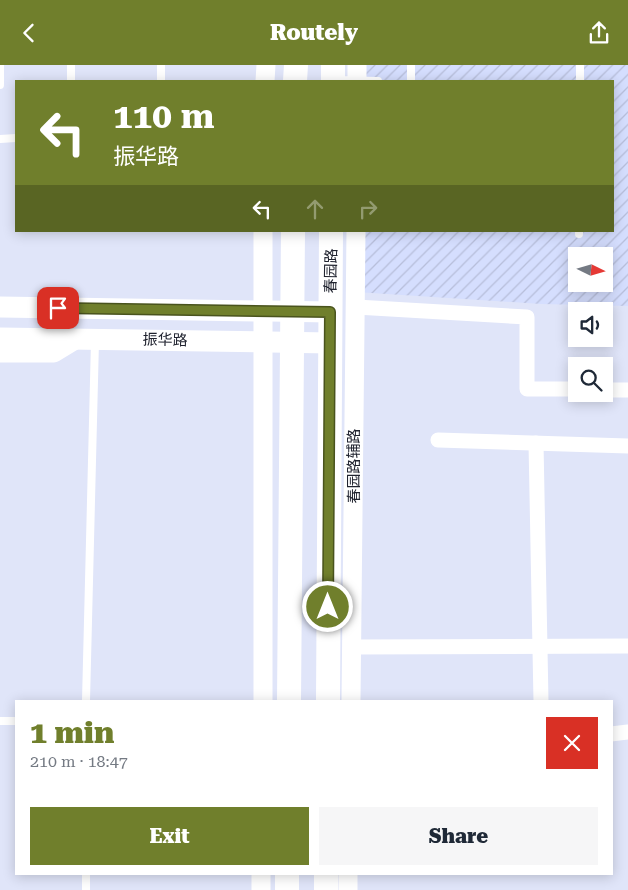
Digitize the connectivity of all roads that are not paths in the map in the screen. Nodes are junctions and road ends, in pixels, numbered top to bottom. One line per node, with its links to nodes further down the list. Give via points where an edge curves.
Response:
1 (0, 65): 17 (lane)
2 (71, 65): 10 (lane)
3 (160, 65): 11 (lane)
4 (266, 65): 12 (street)
5 (296, 65): 13 (main road)
6 (411, 65): 15 (lane)
7 (580, 65): 16 (lane)
8 (333, 75): 9 (lane)
9 (357, 76): 14 (lane)
10 (71, 80)
11 (160, 80)
12 (265, 80)
13 (296, 80)
14 (374, 80)
15 (411, 80)
16 (580, 80)
17 (0, 85)
18 (15, 138): 19 (lane)
19 (0, 139)
20 (263, 232): 28 (street)
21 (293, 232): 29 (main road)
22 (331, 232): 30 (main road, 春园路)
23 (356, 232): 26 (street, 春园路辅路)
24 (0, 297): 27 (street, via 38,298)
25 (0, 307): 27 (main road, 振华路)
26 (356, 307): 30 (street); 37 (street, via 527,317 527,389); 40 (street, 春园路辅路)
27 (78, 308): 28 (main road, 振华路)
28 (262, 310): 29 (main road, 振华路); 33 (street)
29 (292, 310): 30 (main road, 振华路); 34 (main road)
30 (330, 312): 35 (main road, 春园路)
31 (0, 338): 32 (main road, 振华路)
32 (86, 339): 33 (main road, 振华路); 36 (street, via 54,353); 49 (lane)
33 (262, 341): 34 (main road, 振华路); 50 (street)
34 (292, 341): 35 (main road, 振华路); 51 (main road)
35 (331, 343): 44 (main road, 春园路)
36 (0, 353)
37 (568, 389)
38 (613, 390): 39 (street)
39 (628, 390)
40 (354, 439): 44 (street); 48 (street, 春园路辅路)
41 (438, 440): 42 (street)
42 (536, 443): 43 (street); 45 (street)
43 (628, 446)
44 (330, 448): 47 (main road, 春园路)
45 (540, 646): 46 (street); 48 (street); 54 (street)
46 (628, 646)
47 (328, 647): 48 (street); 52 (main road, 春园路)
48 (352, 647): 53 (street, 春园路辅路)
49 (86, 700)
50 (263, 700)
51 (289, 700)
52 (328, 700)
53 (351, 700)
54 (541, 700)
55 (0, 721): 56 (lane)
56 (15, 721)
57 (628, 732): 58 (street)
58 (613, 734)
59 (86, 875): 64 (lane)
60 (261, 875): 65 (street)
61 (288, 875): 66 (main road)
62 (326, 875): 67 (main road)
63 (348, 875): 68 (street)
64 (86, 890)
65 (261, 890)
66 (287, 890)
67 (326, 890)
68 (348, 890)

